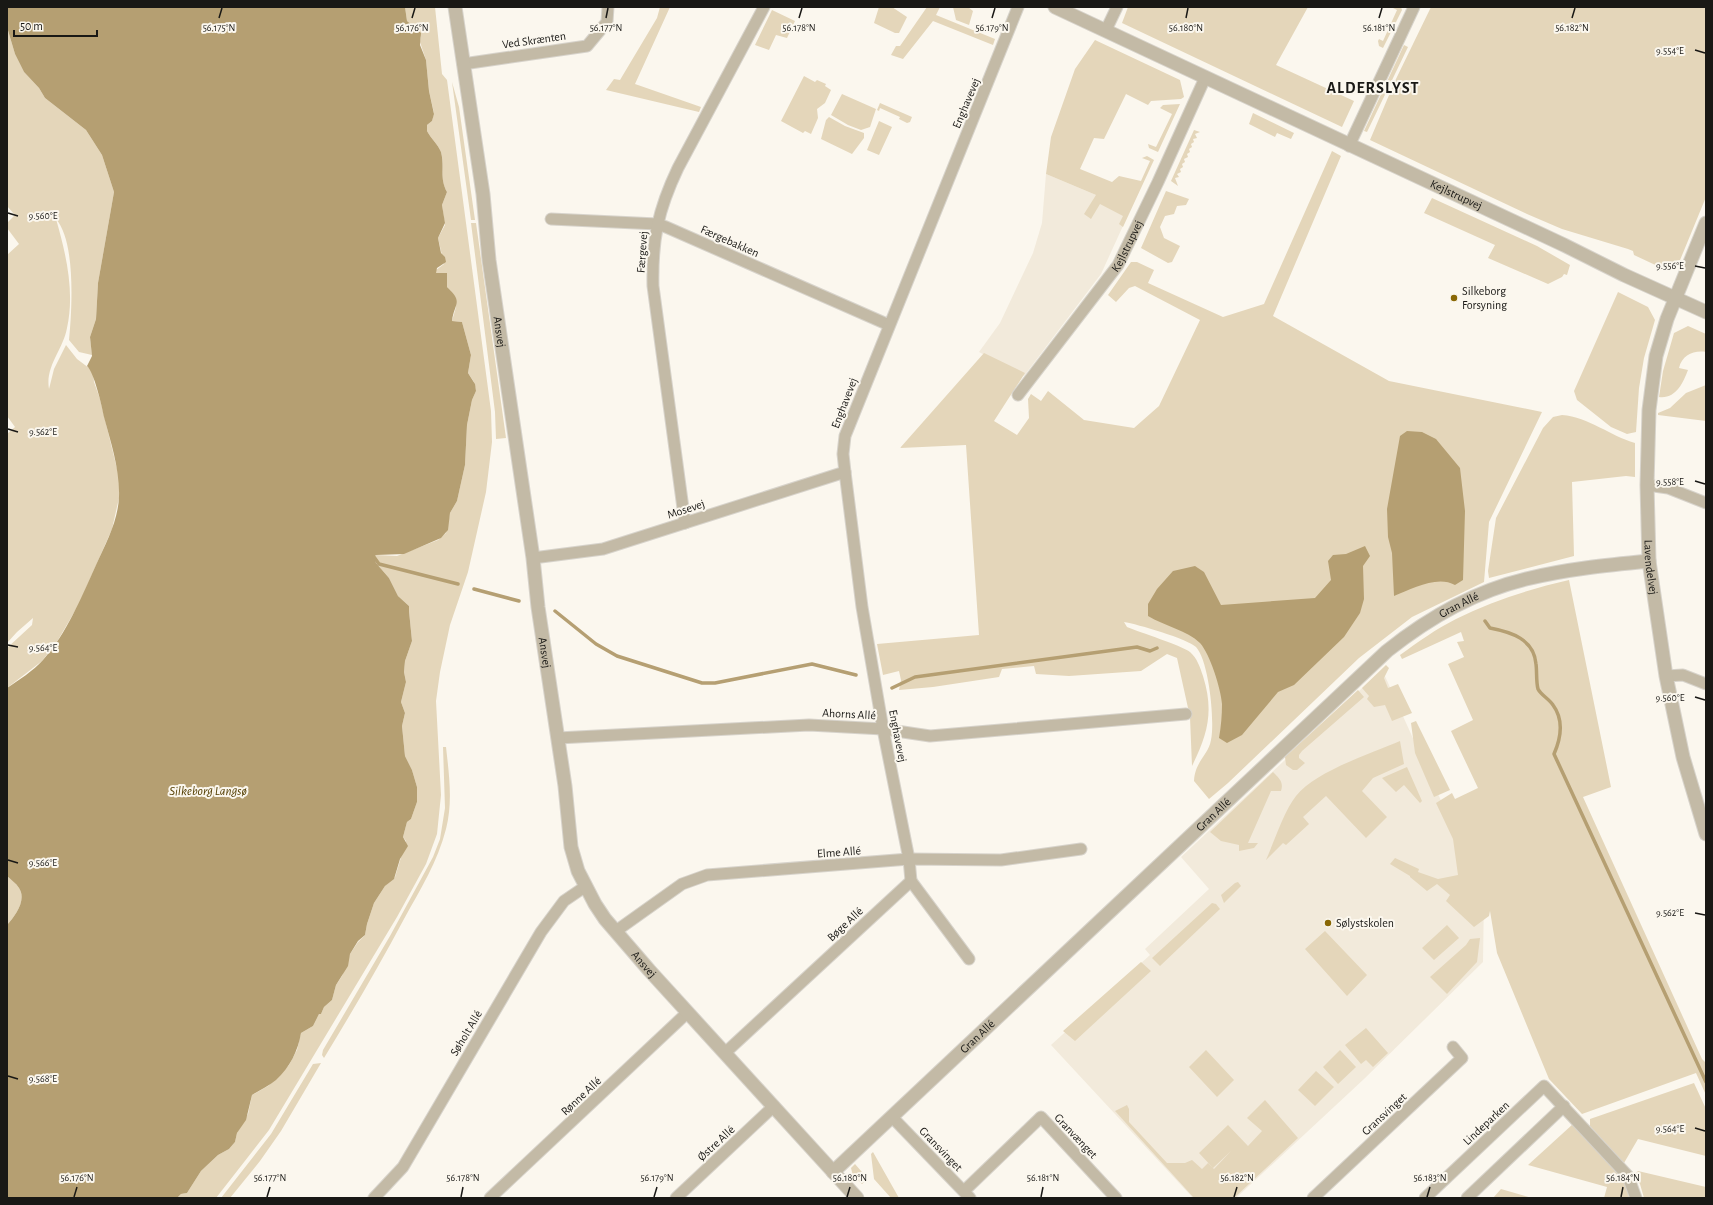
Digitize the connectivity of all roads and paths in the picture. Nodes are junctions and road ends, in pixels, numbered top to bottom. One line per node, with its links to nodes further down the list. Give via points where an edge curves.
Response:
1 (455, 7): 9 (street, Ansvej)
2 (608, 7): 9 (street, Ved Skrænten, via 607,22 587,46)
3 (764, 7): 14 (street, Færgevej, via 678,168 666,194)
4 (1018, 7): 17 (street, Enghavevej)
5 (1055, 7): 8 (street, Kejlstrupvej)
6 (1117, 7): 8 (street)
7 (1412, 7): 11 (street)
8 (1106, 30): 10 (street, Kejlstrupvej)
9 (463, 64): 23 (street, Ansvej)
10 (1205, 78): 11 (street, Kejlstrupvej); 18 (street, Kejlstrupvej, via 1118,265)
11 (1349, 146): 15 (street, Kejlstrupvej)
12 (552, 218): 14 (street, Færgebakken)
13 (1706, 223): 15 (street, Lavendelvej)
14 (657, 224): 17 (street, Færgebakken); 22 (street, Færgevej, via 652,254 653,286)
15 (1676, 298): 16 (street, Kejlstrupvej); 20 (street, Lavendelvej, via 1656,356 1648,410)
16 (1706, 312)
17 (889, 325): 19 (street, Enghavevej, via 845,436)
18 (1018, 395)
19 (845, 472): 22 (street, Mosevej); 28 (street, Enghavevej, via 862,607)
20 (1647, 485): 21 (street, via 1668,488); 24 (street, Lavendelvej)
21 (1706, 503)
22 (685, 523): 23 (street, Mosevej, via 603,550)
23 (533, 558): 29 (street, Ansvej)
24 (1649, 561): 25 (street, Lavendelvej); 42 (street, Gran Allé, via 1574,569 1524,579 1462,602 1401,640 1270,760)
25 (1666, 676): 26 (street, via 1683,676); 30 (street, Lavendelvej, via 1683,757)
26 (1706, 684)
27 (1186, 714): 28 (street, Ahorns Allé, via 930,736)
28 (883, 729): 29 (street, Ahorns Allé, via 809,725); 32 (street, Enghavevej)
29 (558, 738): 34 (street, Ansvej, via 571,847 578,871)
30 (1706, 834)
31 (1081, 849): 32 (street, Elme Allé, via 1001,860)
32 (909, 859): 33 (street, Enghavevej); 35 (street, Elme Allé, via 706,875 682,884)
33 (911, 881): 36 (street); 39 (street, Bøge Allé)
34 (586, 886): 35 (street, Ansvej, via 595,904); 45 (street, Søholt Allé, via 564,901 544,927 403,1166)
35 (616, 931): 37 (street, Ansvej)
36 (969, 959)
37 (688, 1012): 39 (street, Ansvej); 46 (street, Rønne Allé)
38 (1453, 1048): 50 (street, Gransvinget, via 1462,1058)
39 (726, 1052): 40 (street, Ansvej)
40 (774, 1106): 43 (street, Ansvej); 47 (street, Østre Allé)
41 (1564, 1106): 51 (street, Lindeparken, via 1544,1086); 52 (street); 53 (street, Lindeparken, via 1628,1176)
42 (892, 1117): 43 (street, Gran Allé); 44 (street, Gransvinget)
43 (833, 1172): 48 (street, Ansvej)
44 (967, 1194): 49 (street, Granvænget, via 1041,1117)
45 (374, 1198)
46 (490, 1198)
47 (676, 1198)
48 (857, 1198)
49 (1116, 1198)
50 (1313, 1198)
51 (1425, 1198)
52 (1467, 1198)
53 (1636, 1198)

